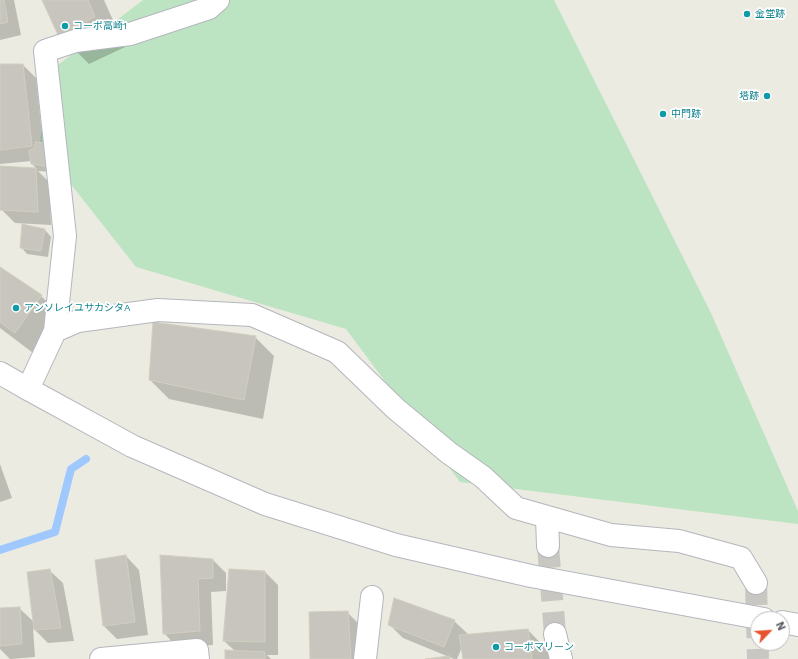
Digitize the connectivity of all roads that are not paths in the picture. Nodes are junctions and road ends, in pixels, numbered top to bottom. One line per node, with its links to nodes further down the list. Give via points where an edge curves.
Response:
1 (218, 0): 2 (street, via 209,8 130,34 75,41 45,51 65,236)
2 (55, 331): 4 (street); 5 (street, via 78,321 158,310 252,316 337,352 396,409 449,453 483,477 516,508)
3 (0, 372): 4 (street)
4 (28, 390): 9 (street, via 132,446 266,504 396,545 531,576)
5 (547, 517): 6 (street); 7 (street, via 611,535 679,541 741,558)
6 (548, 546)
7 (756, 582)
8 (372, 598): 13 (street)
9 (750, 616)
10 (555, 634): 14 (street)
11 (100, 659): 12 (street, via 197,650)
12 (198, 659)
13 (366, 659)
14 (561, 659)

